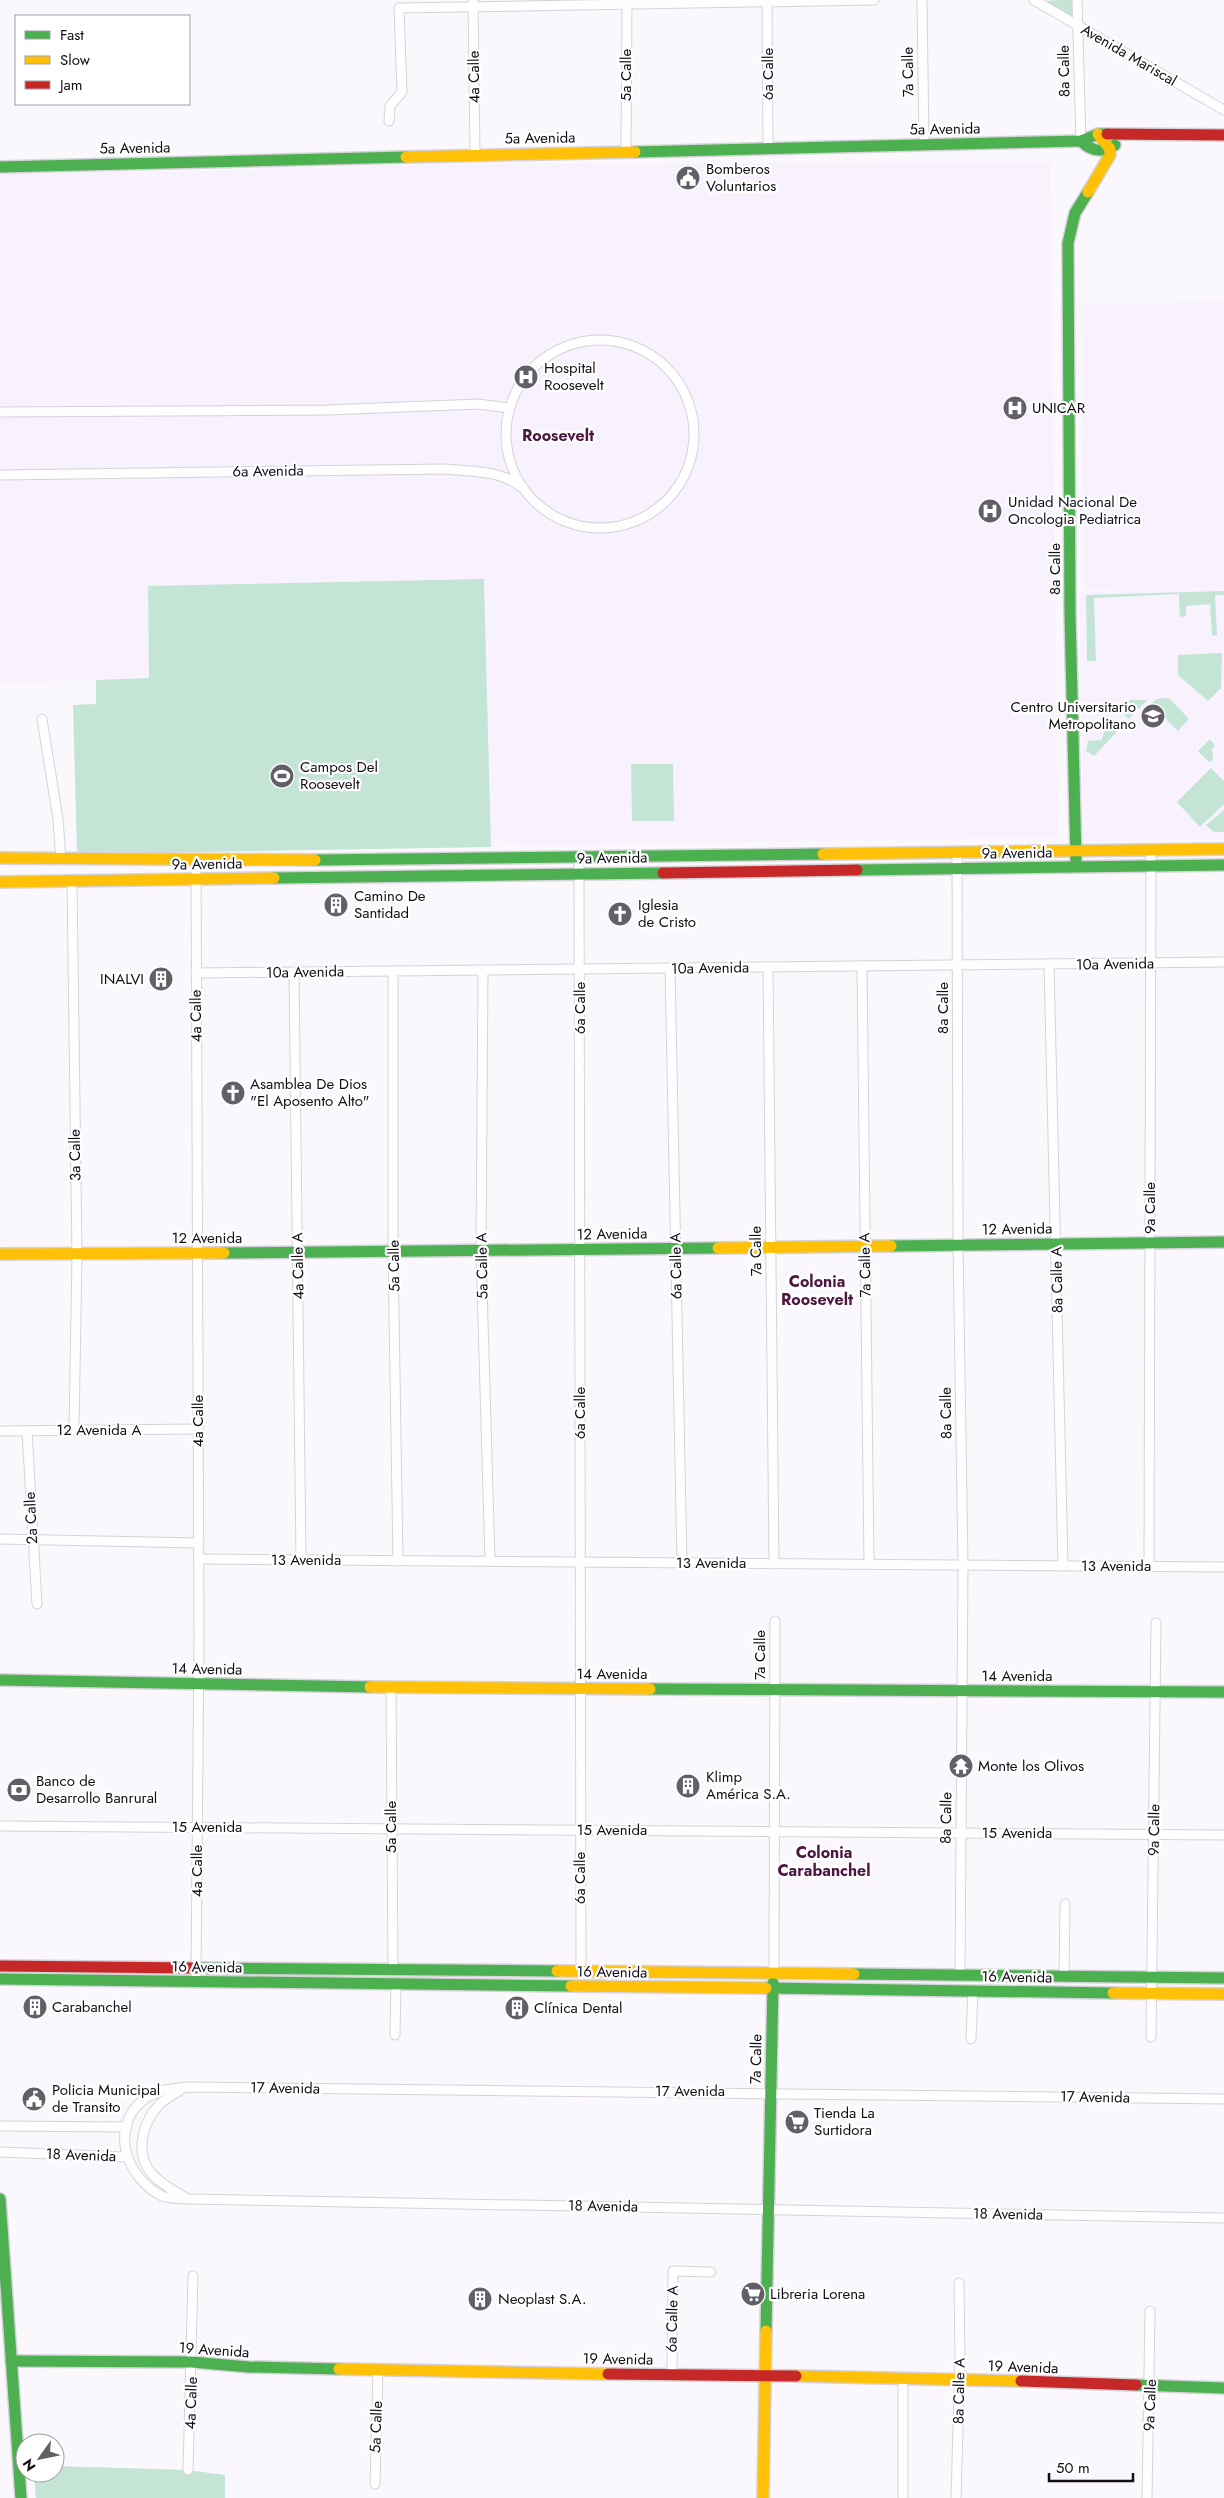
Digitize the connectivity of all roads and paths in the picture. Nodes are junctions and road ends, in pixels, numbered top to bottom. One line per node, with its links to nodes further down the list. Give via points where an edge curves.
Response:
1 (490, 0): 8 (street)
2 (874, 0): 6 (street)
3 (922, 0): 16 (street, 7a Calle)
4 (1034, 0): 9 (street, Avenida Mariscal)
5 (1078, 0): 9 (street, 8a Calle)
6 (767, 1): 7 (street); 17 (street, 6a Calle)
7 (627, 2): 8 (street); 20 (street, 5a Calle)
8 (473, 3): 11 (street, via 399,8 402,92 390,106); 21 (street, 4a Calle)
9 (1078, 26): 10 (street, Avenida Mariscal); 15 (street, 8a Calle)
10 (1224, 110)
11 (389, 121)
12 (1098, 134): 13 (main road, 5a Avenida); 15 (main road, 5a Avenida); 19 (main road)
13 (1127, 135): 14 (main road, 5a Avenida); 19 (main road)
14 (1224, 135)
15 (1081, 141): 16 (main road, 5a Avenida); 18 (main road)
16 (924, 144): 17 (main road, 5a Avenida)
17 (768, 147): 20 (main road, 5a Avenida)
18 (1090, 149): 19 (main road, via 1101,152); 23 (main road, 8a Calle, via 1095,165)
19 (1110, 149): 23 (main road, 8a Calle, via 1107,162)
20 (626, 151): 21 (main road, 5a Avenida)
21 (475, 155): 22 (main road, 5a Avenida)
22 (0, 167)
23 (1090, 185): 31 (main road, 8a Calle, via 1074,213 1068,243 1070,614)
24 (510, 408): 25 (street, via 478,404 328,410); 27 (street, via 506,431 509,454 516,476); 27 (street, via 532,369 550,355 570,345 599,340 635,347 655,358 684,392 692,413 693,442 684,478 671,497 654,512 634,522 613,527 582,526 545,510)
25 (0, 412)
26 (0, 475): 27 (street, 6a Avenida, via 446,469 503,476)
27 (530, 495)
28 (42, 719): 35 (street, via 58,819)
29 (1224, 849): 30 (main road, 9a Avenida)
30 (1151, 850): 31 (main road, 9a Avenida); 38 (street, 9a Calle)
31 (1076, 851): 32 (main road, 9a Avenida); 39 (main road, 8a Calle)
32 (957, 852): 33 (main road, 9a Avenida); 40 (street, 8a Calle)
33 (580, 856): 36 (main road, 9a Avenida); 41 (street, 6a Calle)
34 (0, 858): 35 (main road, 9a Avenida)
35 (61, 860): 36 (main road, 9a Avenida)
36 (196, 860): 42 (street, 4a Calle)
37 (1224, 865): 38 (main road, 9a Avenida)
38 (1151, 866): 39 (main road, 9a Avenida); 46 (street, 9a Calle)
39 (1076, 867): 40 (main road, 9a Avenida)
40 (957, 869): 41 (main road, 9a Avenida); 48 (street, 8a Calle)
41 (581, 874): 42 (main road, 9a Avenida); 52 (street, 6a Calle)
42 (196, 879): 43 (main road, 9a Avenida); 56 (street, 4a Calle)
43 (72, 881): 44 (main road, 9a Avenida); 70 (street, 3a Calle)
44 (0, 882)
45 (1224, 962): 46 (street, 10a Avenida)
46 (1151, 963): 47 (street, 10a Avenida); 57 (street, 9a Calle)
47 (1049, 964): 48 (street, 10a Avenida); 59 (street, 8a Calle A)
48 (958, 965): 49 (street, 10a Avenida); 60 (street, 8a Calle)
49 (862, 966): 50 (street, 10a Avenida); 61 (street, 7a Calle A)
50 (768, 967): 51 (street, 10a Avenida); 62 (street, 7a Calle)
51 (670, 968): 52 (street, 10a Avenida); 63 (street, 6a Calle A)
52 (580, 969): 53 (street, 10a Avenida); 64 (street, 6a Calle)
53 (483, 970): 54 (street, 10a Avenida); 65 (street, 5a Calle A)
54 (393, 971): 55 (street, 10a Avenida); 66 (street, 5a Calle)
55 (294, 972): 56 (street, 10a Avenida); 68 (street, 4a Calle A)
56 (196, 973): 67 (street, 4a Calle)
57 (1150, 1242): 58 (main road, 12 Avenida); 59 (main road, 12 Avenida); 88 (street, 9a Calle)
58 (1224, 1242)
59 (1056, 1244): 60 (main road, 12 Avenida); 87 (street, 8a Calle A)
60 (958, 1245): 61 (main road, 12 Avenida); 86 (street, 8a Calle)
61 (865, 1246): 62 (main road, 12 Avenida); 85 (street, 7a Calle A)
62 (771, 1247): 63 (main road, 12 Avenida); 84 (street, 7a Calle)
63 (675, 1248): 64 (main road, 12 Avenida); 83 (street, 6a Calle A)
64 (581, 1250): 65 (main road, 12 Avenida); 82 (street, 6a Calle)
65 (482, 1251): 66 (main road, 12 Avenida); 81 (street, 5a Calle A)
66 (394, 1252): 68 (main road, 12 Avenida); 80 (street, 5a Calle)
67 (198, 1253): 68 (main road, 12 Avenida); 70 (main road, 12 Avenida); 72 (street, 4a Calle)
68 (298, 1253): 79 (street, 4a Calle A)
69 (0, 1254): 70 (main road, 12 Avenida)
70 (77, 1255): 71 (street, 3a Calle)
71 (74, 1430): 72 (street, 12 Avenida A); 74 (street, 12 Avenida A)
72 (198, 1430): 77 (street, 4a Calle)
73 (0, 1431): 74 (street, 12 Avenida A)
74 (27, 1431): 75 (street, 2a Calle)
75 (32, 1538): 76 (street); 77 (street); 90 (street, 2a Calle)
76 (0, 1539)
77 (199, 1543): 78 (street, 4a Calle)
78 (199, 1559): 79 (street, 13 Avenida); 94 (street, 4a Calle)
79 (301, 1560): 80 (street, 13 Avenida)
80 (398, 1560): 81 (street, 13 Avenida)
81 (490, 1561): 82 (street, 13 Avenida)
82 (580, 1562): 83 (street, 13 Avenida); 96 (street, 6a Calle)
83 (682, 1563): 84 (street, 13 Avenida)
84 (774, 1564): 85 (street, 13 Avenida)
85 (869, 1564): 86 (street, 13 Avenida)
86 (963, 1565): 87 (street, 13 Avenida); 98 (street, 8a Calle)
87 (1063, 1566): 88 (street, 13 Avenida)
88 (1149, 1567): 89 (street, 13 Avenida)
89 (1224, 1567)
90 (37, 1604)
91 (775, 1621): 97 (street, 7a Calle)
92 (1156, 1623): 99 (street, 9a Calle)
93 (0, 1680): 94 (main road, 14 Avenida)
94 (199, 1685): 95 (main road, 14 Avenida); 102 (street, 4a Calle)
95 (391, 1687): 96 (main road, 14 Avenida); 103 (street, 5a Calle)
96 (580, 1689): 97 (main road, 14 Avenida); 104 (street, 6a Calle)
97 (775, 1690): 98 (main road, 14 Avenida); 105 (street, 7a Calle)
98 (963, 1691): 99 (main road, 14 Avenida); 106 (street, 8a Calle)
99 (1156, 1692): 100 (main road, 14 Avenida); 107 (street, 9a Calle)
100 (1224, 1692)
101 (0, 1826): 102 (street, 15 Avenida)
102 (198, 1827): 103 (street, 15 Avenida); 111 (street, 4a Calle)
103 (391, 1829): 104 (street, 15 Avenida); 112 (street, 5a Calle)
104 (580, 1830): 105 (street, 15 Avenida); 113 (street, 6a Calle)
105 (774, 1831): 106 (street, 15 Avenida); 114 (street, 7a Calle)
106 (961, 1833): 107 (street, 15 Avenida); 115 (street, 8a Calle)
107 (1154, 1834): 108 (street, 15 Avenida); 117 (street, 9a Calle)
108 (1224, 1834)
109 (1065, 1904): 116 (street)
110 (0, 1966): 111 (main road, 16 Avenida)
111 (197, 1967): 112 (main road, 16 Avenida); 120 (street, 4a Calle)
112 (393, 1968): 113 (main road, 16 Avenida)
113 (580, 1970): 114 (main road, 16 Avenida)
114 (774, 1972): 115 (main road, 16 Avenida); 122 (main road, 7a Calle)
115 (960, 1974): 116 (main road, 16 Avenida)
116 (1064, 1976): 117 (main road, 16 Avenida)
117 (1152, 1977): 118 (main road, 16 Avenida); 124 (street, 9a Calle)
118 (1224, 1978)
119 (0, 1979): 120 (main road, 16 Avenida)
120 (196, 1981): 121 (main road, 16 Avenida)
121 (396, 1984): 122 (main road, 16 Avenida); 126 (street)
122 (773, 1990): 123 (main road, 16 Avenida); 130 (main road, 7a Calle)
123 (973, 1991): 124 (main road, 16 Avenida); 128 (street)
124 (1152, 1993): 125 (main road, 16 Avenida); 127 (street, 9a Calle)
125 (1224, 1994)
126 (395, 2035)
127 (1151, 2037)
128 (971, 2039)
129 (186, 2087): 130 (street, 17 Avenida); 133 (street, 17 Avenida, via 162,2090 143,2101 132,2113); 137 (street, via 159,2105 146,2124 141,2145 147,2167 163,2184)
130 (770, 2092): 131 (street, 17 Avenida); 138 (main road, 7a Calle)
131 (1224, 2099)
132 (0, 2126): 133 (street)
133 (127, 2127): 135 (street, 17 Avenida)
134 (0, 2152): 135 (street, 18 Avenida)
135 (126, 2157): 137 (street, 18 Avenida, via 145,2185 164,2197)
136 (0, 2199): 144 (main road)
137 (189, 2199): 138 (street, 18 Avenida)
138 (768, 2210): 139 (street, 18 Avenida); 148 (main road, 7a Calle)
139 (1224, 2218)
140 (711, 2272): 147 (street, 6a Calle A, via 673,2271)
141 (193, 2276): 145 (street, 4a Calle)
142 (959, 2283): 150 (street, 8a Calle A)
143 (1150, 2311): 151 (street, 9a Calle)
144 (11, 2361): 145 (main road, 19 Avenida); 156 (main road)
145 (192, 2362): 146 (main road, 19 Avenida, via 248,2367); 153 (street, 4a Calle)
146 (378, 2370): 147 (main road, 19 Avenida); 154 (street, 5a Calle)
147 (672, 2374): 148 (main road, 19 Avenida)
148 (766, 2376): 149 (main road, 19 Avenida); 157 (main road, 7a Calle)
149 (903, 2379): 150 (main road, 19 Avenida); 155 (street)
150 (959, 2379): 151 (main road, 19 Avenida); 158 (street, 8a Calle A)
151 (1150, 2387): 152 (main road, 19 Avenida); 159 (street, 9a Calle)
152 (1224, 2388)
153 (188, 2470)
154 (374, 2484)
155 (903, 2496)
156 (21, 2498)
157 (763, 2498)
158 (956, 2498)
159 (1147, 2498)

